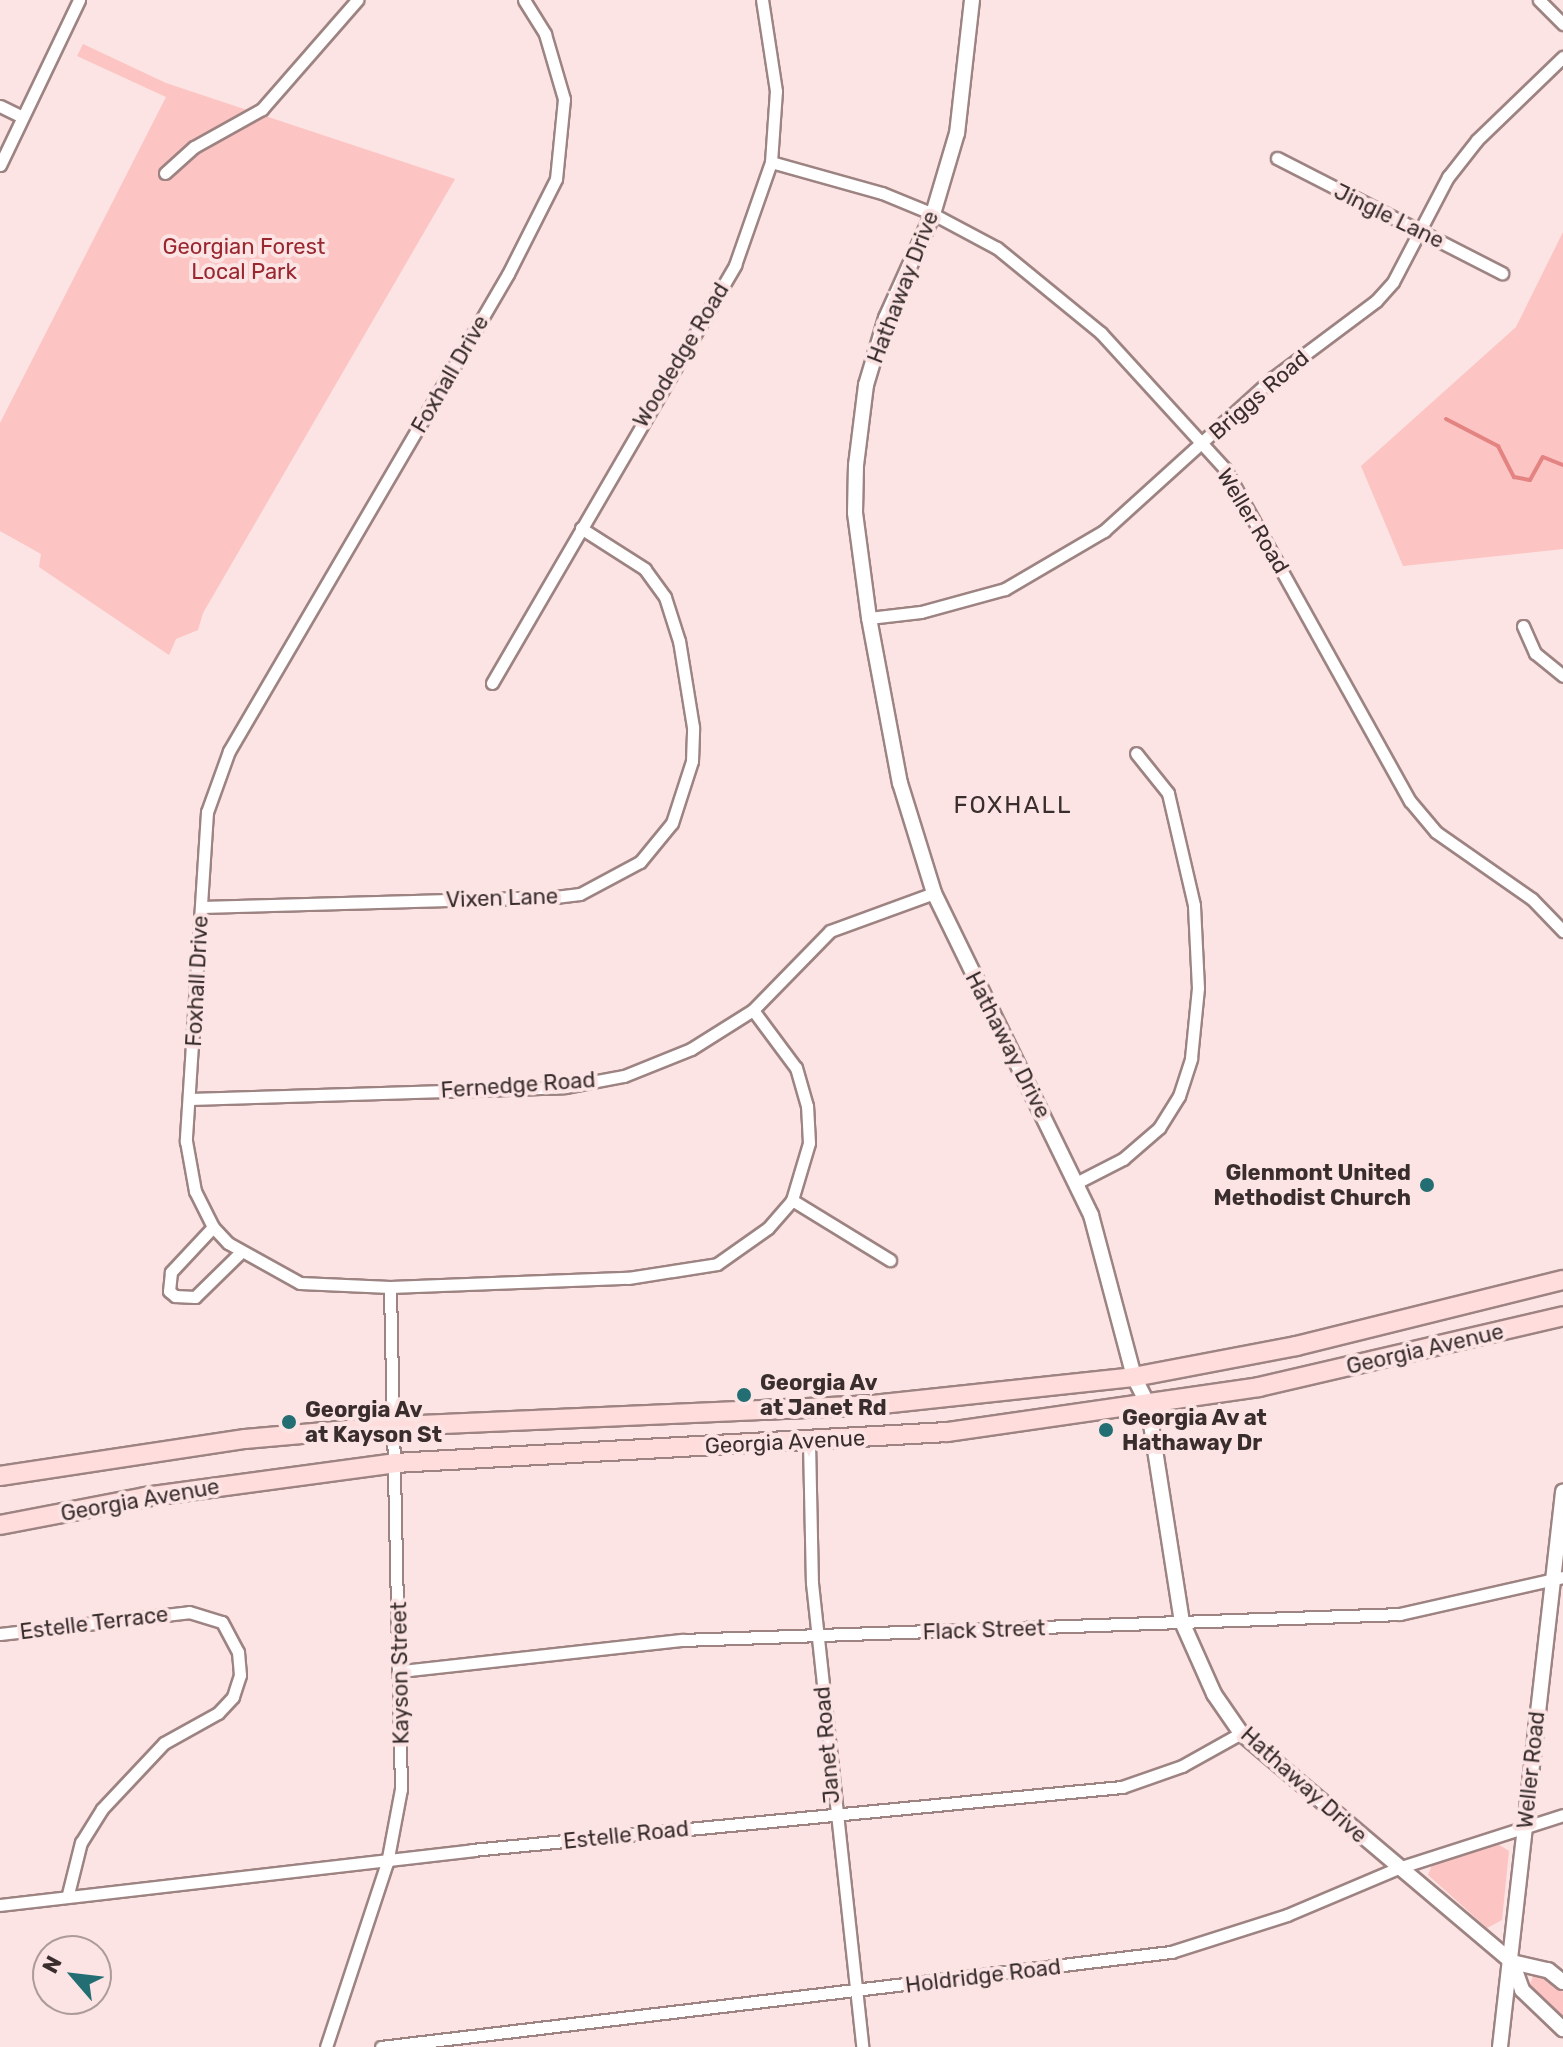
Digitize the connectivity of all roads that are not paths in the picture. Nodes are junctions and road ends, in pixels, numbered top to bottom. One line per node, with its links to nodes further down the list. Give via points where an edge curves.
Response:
1 (79, 0): 10 (street)
2 (357, 0): 14 (street, via 262,109 194,147)
3 (524, 0): 26 (street, Foxhall Drive, via 545,34 564,99 556,179 508,274 229,751 207,812)
4 (762, 0): 12 (street, Woodedge Road, via 776,91)
5 (972, 0): 15 (street, Hathaway Drive, via 962,106)
6 (1539, 0): 7 (street)
7 (1563, 24)
8 (1563, 57): 16 (street, Briggs Road, via 1477,140 1448,177)
9 (0, 106): 10 (street)
10 (23, 117): 13 (street)
11 (1277, 158): 16 (street, Jingle Lane)
12 (771, 162): 15 (street, Weller Road, via 882,193); 19 (street, Woodedge Road, via 735,265)
13 (0, 165)
14 (165, 173)
15 (933, 214): 18 (street, Weller Road, via 997,248 1062,297); 20 (street, Hathaway Drive, via 886,318 866,385 855,513)
16 (1421, 232): 17 (street, Jingle Lane); 18 (street, Briggs Road, via 1376,301 1273,378)
17 (1502, 273)
18 (1202, 444): 20 (street, Briggs Road, via 1104,531 1046,569 969,601); 27 (street, Weller Road, via 1248,505 1410,801 1436,832 1532,899)
19 (581, 528): 23 (street, Woodedge Road); 26 (street, Vixen Lane, via 645,569 665,597 679,641 693,727 692,761 672,823 640,862 580,894 555,897)
20 (869, 618): 25 (street, Hathaway Drive, via 900,783)
21 (1523, 626): 22 (street, via 1535,653)
22 (1563, 676)
23 (492, 683)
24 (1136, 753): 30 (street, via 1168,793 1194,905 1198,988 1191,1058 1179,1096 1159,1128 1123,1159)
25 (934, 893): 28 (street, Fernedge Road, via 830,931); 30 (street, Hathaway Drive)
26 (201, 907): 29 (street, Foxhall Drive)
27 (1563, 931)
28 (753, 1010): 29 (street, Fernedge Road, via 691,1049 624,1076 565,1087); 31 (street, Foxhall Drive, via 796,1068 807,1106 809,1143)
29 (190, 1099): 32 (street, Foxhall Drive, via 188,1167)
30 (1078, 1182): 38 (street, Hathaway Drive)
31 (792, 1200): 34 (street); 36 (street, Foxhall Drive, via 738,1252 691,1271)
32 (213, 1227): 33 (street, Foxhall Drive); 33 (street, via 171,1272 169,1291 195,1297)
33 (241, 1252): 36 (street, Foxhall Drive, via 300,1283)
34 (890, 1260)
35 (1563, 1280): 38 (main road, Georgia Avenue, via 1296,1346)
36 (390, 1287): 40 (street, Kayson Street)
37 (1563, 1316): 39 (main road, Georgia Avenue, via 1288,1381)
38 (1134, 1377): 39 (street, Hathaway Drive); 40 (main road, Georgia Avenue, via 872,1405)
39 (1148, 1405): 41 (main road, Georgia Avenue, via 947,1432); 47 (street, Hathaway Drive)
40 (395, 1426): 42 (street, Kayson Street); 43 (main road, Georgia Avenue, via 245,1439)
41 (809, 1442): 42 (main road, Georgia Avenue); 49 (street, Janet Road)
42 (395, 1463): 45 (main road, Georgia Avenue, via 145,1497); 50 (street, Kayson Street)
43 (0, 1476)
44 (1563, 1492): 46 (street, Weller Road)
45 (0, 1525)
46 (1558, 1579): 47 (street, Flack Street, via 1400,1614); 54 (street, Weller Road)
47 (1182, 1622): 49 (street, Flack Street); 51 (street, Hathaway Drive, via 1214,1694)
48 (0, 1634): 57 (street, Estelle Terrace, via 189,1612 222,1622 238,1652 240,1675 233,1697 218,1713 164,1743 102,1809 81,1842)
49 (817, 1636): 50 (street, Flack Street, via 682,1640); 52 (street, Janet Road)
50 (401, 1671): 55 (street, Kayson Street, via 401,1789)
51 (1241, 1733): 52 (street, Estelle Road, via 1182,1766 1122,1787); 56 (street, Hathaway Drive)
52 (834, 1815): 55 (street, Estelle Road); 61 (street, Janet Road)
53 (1563, 1815): 54 (street, Holdridge Road)
54 (1525, 1827): 56 (street, Holdridge Road); 59 (street, Weller Road)
55 (387, 1863): 57 (street, Estelle Road); 63 (street, Kayson Street)
56 (1398, 1868): 59 (street, Hathaway Drive); 61 (street, Holdridge Road, via 1287,1915 1171,1952)
57 (68, 1894): 58 (street, Estelle Road)
58 (0, 1905)
59 (1512, 1962): 60 (street, Hathaway Drive, via 1548,1970); 62 (street, Hathaway Drive, via 1522,1990); 66 (street, Weller Road)
60 (1563, 1982)
61 (855, 1993): 64 (street, Holdridge Road); 65 (street, Janet Road)
62 (1563, 2029)
63 (326, 2047)
64 (381, 2047)
65 (862, 2047)
66 (1500, 2047)

